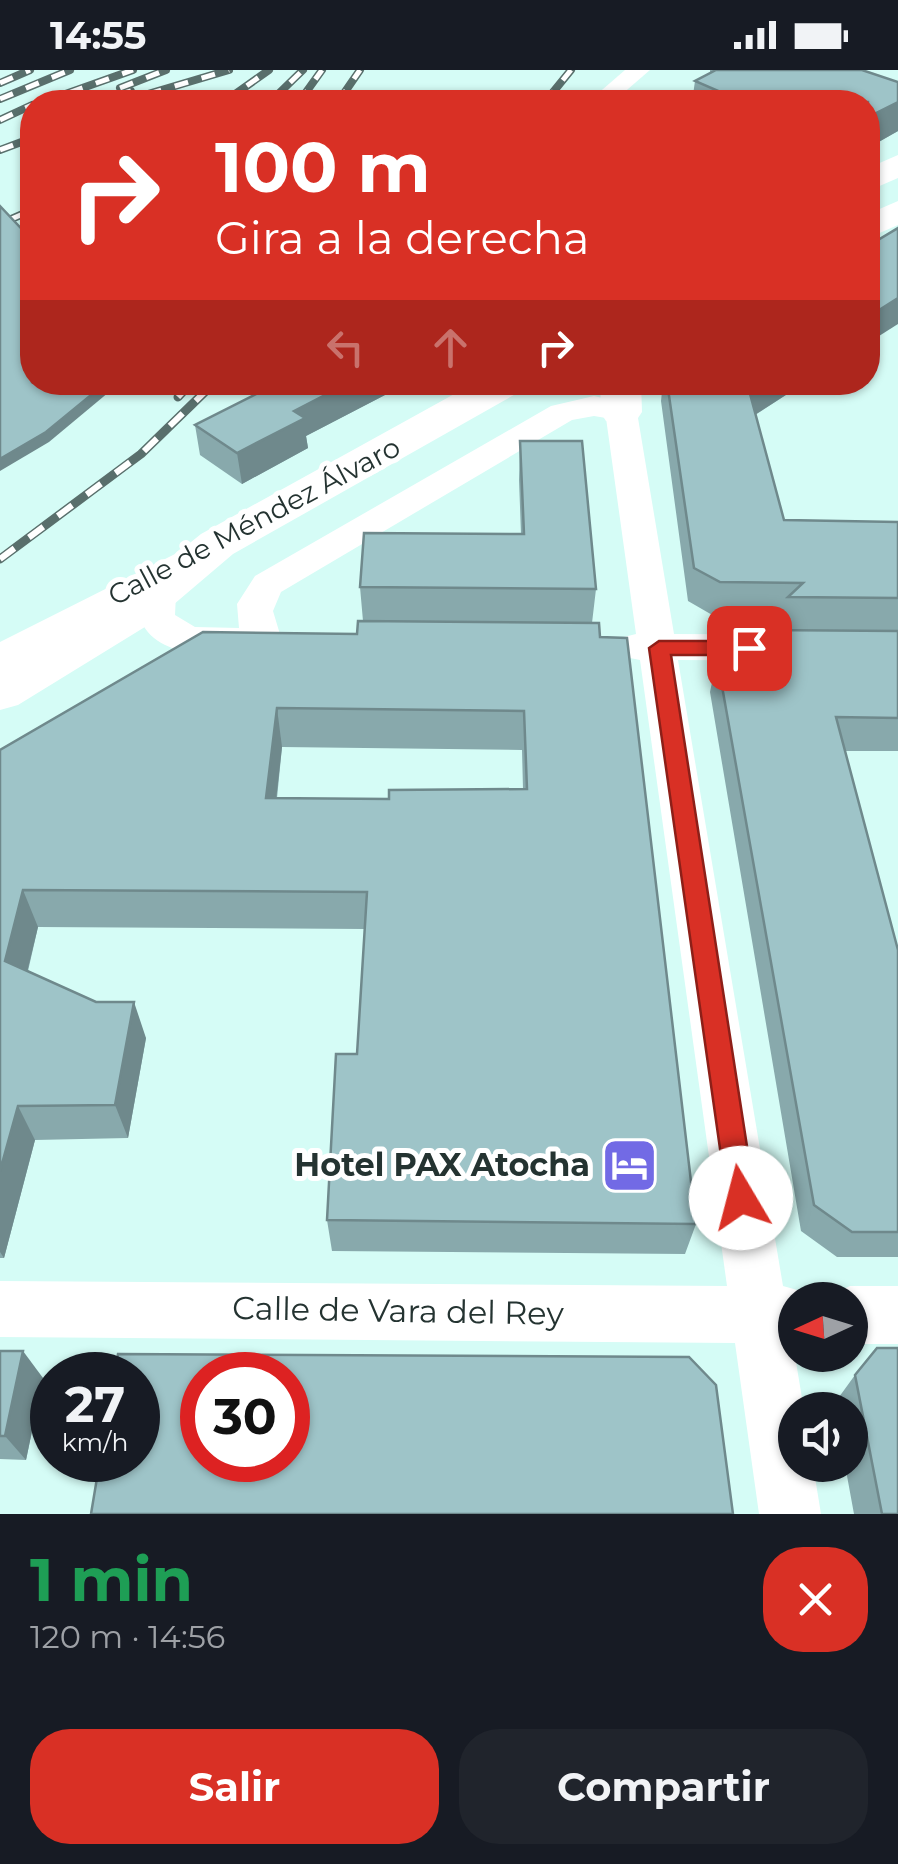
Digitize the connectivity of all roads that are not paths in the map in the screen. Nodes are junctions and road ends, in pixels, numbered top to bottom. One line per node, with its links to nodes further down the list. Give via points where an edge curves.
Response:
1 (639, 70): 2 (street)
2 (614, 90)
3 (484, 395): 5 (main road, Calle de Méndez Álvaro)
4 (621, 397): 7 (street, Calle de Méndez Álvaro, via 562,413 268,584 252,608); 10 (street)
5 (217, 544): 6 (main road); 12 (street, Calle de Méndez Álvaro)
6 (158, 594): 7 (street, via 158,620 180,637); 13 (main road)
7 (263, 641): 8 (street)
8 (302, 642)
9 (594, 647): 10 (street)
10 (659, 648): 11 (street); 15 (street)
11 (898, 648)
12 (0, 658)
13 (0, 692)
14 (0, 1308): 15 (street, Calle de Vara del Rey)
15 (777, 1315): 18 (street)
16 (868, 1315): 17 (street)
17 (898, 1315)
18 (790, 1514)

